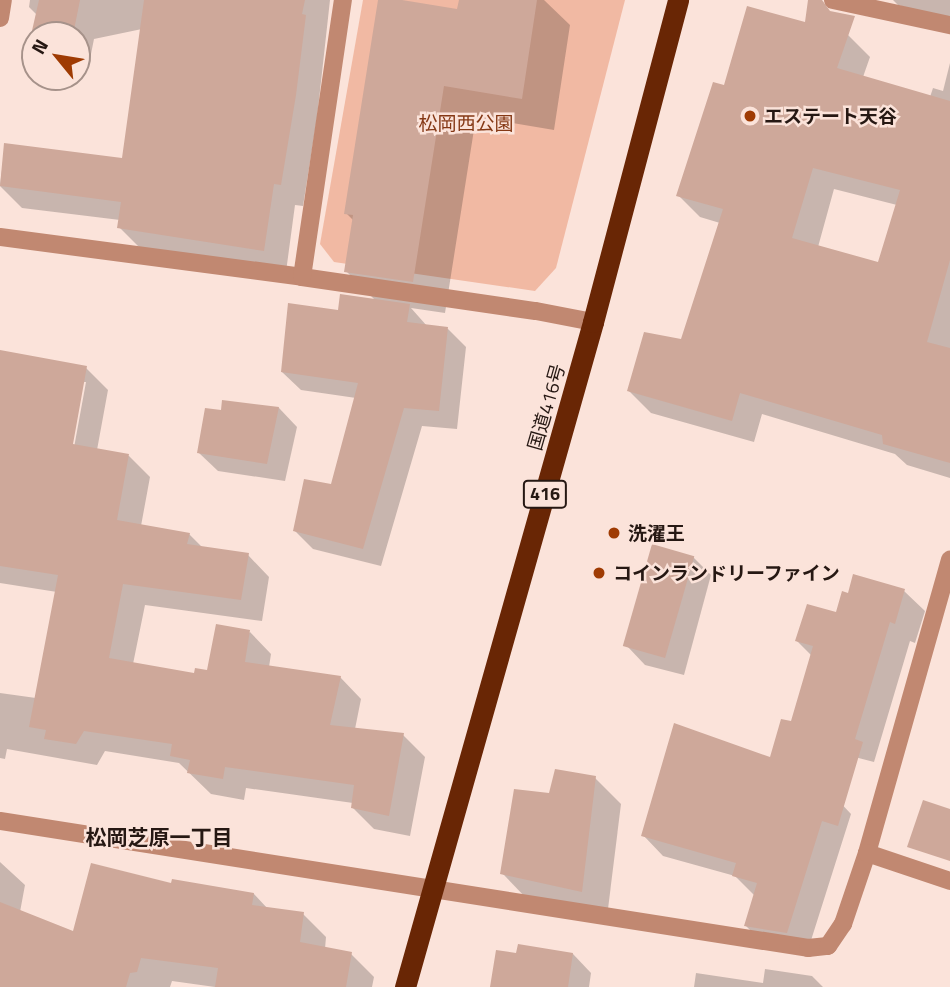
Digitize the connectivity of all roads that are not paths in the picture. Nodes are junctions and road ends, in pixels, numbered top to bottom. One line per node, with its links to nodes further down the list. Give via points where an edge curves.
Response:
1 (3, 0): 5 (street)
2 (343, 0): 8 (street)
3 (678, 0): 9 (highway, 国道416号 / 416)
4 (832, 0): 6 (street)
5 (0, 18)
6 (950, 25)
7 (0, 237): 8 (street)
8 (302, 277): 9 (street)
9 (593, 322): 14 (highway, 国道416号 / 416)
10 (950, 559): 12 (street)
11 (0, 821): 14 (street)
12 (867, 853): 13 (street); 14 (street, via 843,924 828,946 808,948)
13 (950, 881)
14 (432, 892): 15 (highway, 国道416号 / 416)
15 (405, 987)

